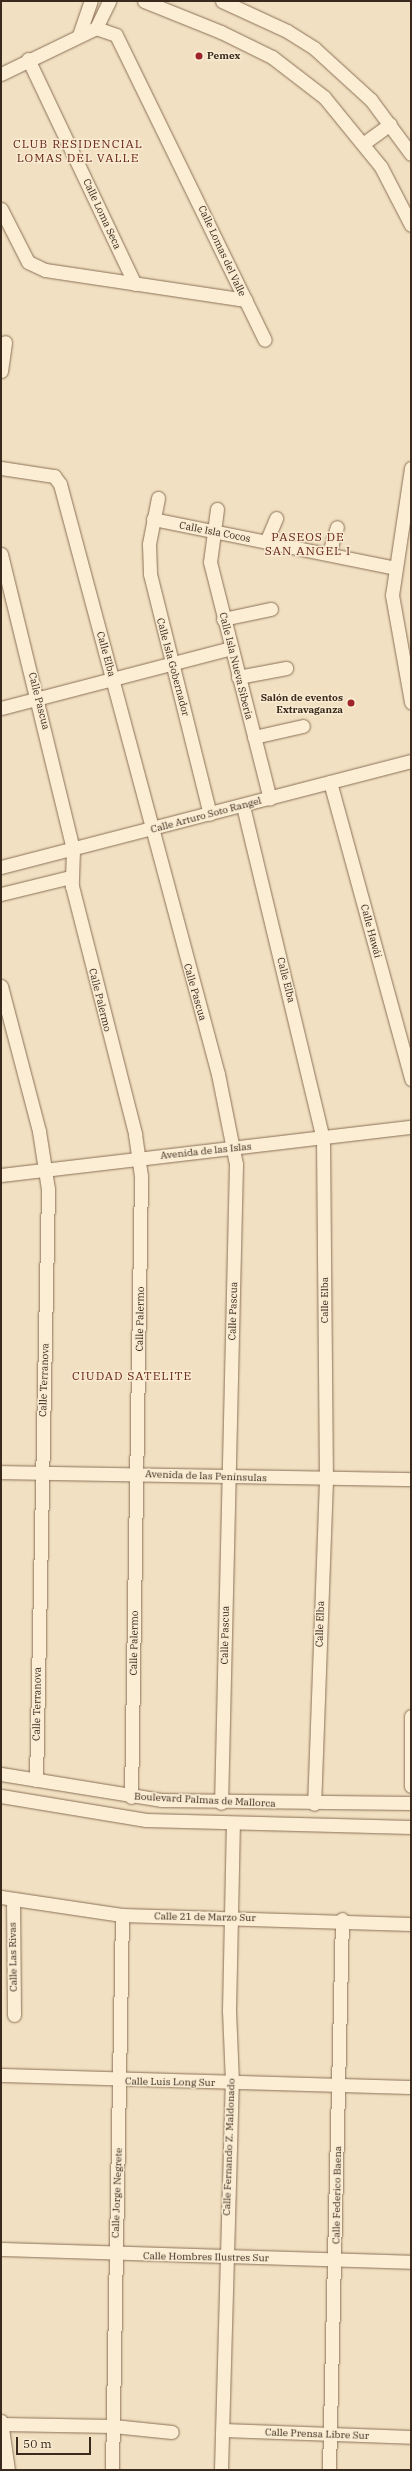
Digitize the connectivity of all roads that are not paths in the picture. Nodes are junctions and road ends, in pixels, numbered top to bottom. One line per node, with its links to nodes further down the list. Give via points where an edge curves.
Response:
1 (91, 1): 6 (street)
2 (109, 1): 5 (street)
3 (144, 1): 10 (street, via 221,32 272,57 324,97)
4 (222, 1): 9 (street, via 287,31 314,48 344,73)
5 (96, 28): 6 (street); 15 (street, Calle Lomas del Valle, via 116,35 122,43)
6 (79, 35): 7 (street)
7 (28, 58): 8 (street); 14 (street, Calle Loma Seca)
8 (1, 74)
9 (390, 124): 10 (street); 11 (street)
10 (364, 143): 13 (street, via 399,198)
11 (411, 154)
12 (1, 209): 14 (street, Calle Lomas del Valle, via 23,255 35,267)
13 (411, 225)
14 (135, 284): 15 (street, Calle Lomas del Valle)
15 (246, 300): 16 (street)
16 (265, 340)
17 (4, 342): 18 (street)
18 (1, 370)
19 (1, 468): 37 (street, Calle Elba, via 58,478)
20 (411, 468): 30 (street)
21 (158, 498): 24 (street, Calle Isla Gobernador)
22 (217, 509): 26 (street, Calle Isla Nueva Siberia)
23 (276, 518): 27 (street)
24 (153, 519): 26 (street, Calle Isla Cocos); 34 (street, Calle Isla Gobernador, via 147,559)
25 (337, 528): 28 (street)
26 (214, 533): 27 (street, Calle Isla Cocos); 32 (street, Calle Isla Nueva Siberia, via 210,562)
27 (266, 542): 28 (street, Calle Isla Cocos)
28 (329, 553): 30 (street, Calle Isla Cocos)
29 (1, 554): 38 (street, Calle Pascua)
30 (395, 568): 39 (street, via 394,619)
31 (270, 609): 32 (street)
32 (223, 619): 33 (street, Calle Isla Nueva Siberia)
33 (231, 648): 34 (street); 36 (street, Calle Isla Nueva Siberia)
34 (174, 664): 37 (street); 47 (street, Calle Isla Gobernador)
35 (286, 668): 36 (street)
36 (238, 678): 42 (street, Calle Isla Nueva Siberia)
37 (113, 679): 38 (street); 48 (street, Calle Elba)
38 (38, 699): 40 (street); 49 (street, Calle Pascua)
39 (411, 702)
40 (1, 708)
41 (303, 726): 42 (street)
42 (254, 737): 45 (street, Calle Isla Nueva Siberia)
43 (411, 761): 44 (street, Calle Arturo Soto Rangel)
44 (330, 782): 45 (street, Calle Arturo Soto Rangel); 54 (street, Calle Hawái)
45 (270, 799): 46 (street, Calle Arturo Soto Rangel)
46 (243, 806): 47 (street, Calle Arturo Soto Rangel); 56 (street, Calle Elba)
47 (210, 814): 48 (street, Calle Arturo Soto Rangel)
48 (150, 830): 49 (street, Calle Arturo Soto Rangel); 57 (street, Calle Pascua, via 218,1074)
49 (73, 850): 50 (street, Calle Arturo Soto Rangel); 51 (street, Calle Palermo)
50 (1, 867)
51 (70, 877): 52 (street); 58 (street, Calle Palermo)
52 (1, 894)
53 (1, 986): 59 (street, Calle Terranova)
54 (411, 1079)
55 (411, 1127): 56 (street, Avenida de las Islas)
56 (323, 1139): 57 (street, Avenida de las Islas); 66 (street, Calle Elba)
57 (233, 1149): 58 (street, Avenida de las Islas); 64 (street, Calle Pascua, via 236,1195)
58 (139, 1158): 59 (street, Avenida de las Islas); 63 (street, Calle Palermo, via 142,1206)
59 (46, 1169): 60 (street, Avenida de las Islas); 62 (street, Calle Terranova, via 49,1221)
60 (1, 1175)
61 (1, 1472): 62 (street, Avenida de las Penínsulas)
62 (40, 1473): 63 (street, Avenida de las Penínsulas); 70 (street, Calle Terranova)
63 (137, 1474): 64 (street, Avenida de las Penínsulas); 73 (street, Calle Palermo)
64 (228, 1477): 66 (street, Avenida de las Penínsulas); 74 (street, Calle Pascua)
65 (411, 1479): 66 (street, Avenida de las Penínsulas)
66 (326, 1480): 76 (street, Calle Elba)
67 (411, 1716): 68 (street)
68 (411, 1722): 71 (street)
69 (1, 1774): 70 (street, Boulevard Palmas de Mallorca)
70 (36, 1780): 73 (street, Boulevard Palmas de Mallorca)
71 (411, 1786)
72 (1, 1796): 77 (street, Boulevard Palmas de Mallorca, via 122,1818)
73 (131, 1797): 74 (street, Boulevard Palmas de Mallorca)
74 (221, 1803): 76 (street, Boulevard Palmas de Mallorca)
75 (411, 1803): 76 (street, Boulevard Palmas de Mallorca)
76 (314, 1804)
77 (233, 1824): 78 (street, Boulevard Palmas de Mallorca); 81 (street, Calle Fernando Z. Maldonado)
78 (411, 1827)
79 (7, 1898): 80 (street, Calle 21 de Marzo Sur); 84 (street, Calle Las Rivas)
80 (122, 1916): 81 (street, Calle 21 de Marzo Sur); 86 (street, Calle Jorge Negrete)
81 (230, 1918): 82 (street, Calle 21 de Marzo Sur); 87 (street, Calle Fernando Z. Maldonado)
82 (342, 1920): 83 (street, Calle 21 de Marzo Sur); 88 (street, Calle Federico Baena)
83 (411, 1924)
84 (14, 2015)
85 (1, 2074): 86 (street, Calle Luis Long Sur)
86 (120, 2081): 87 (street, Calle Luis Long Sur); 91 (street, Calle Jorge Negrete)
87 (232, 2082): 88 (street, Calle Luis Long Sur); 92 (street, Calle Fernando Z. Maldonado)
88 (340, 2086): 89 (street, Calle Luis Long Sur); 93 (street, Calle Federico Baena)
89 (411, 2087)
90 (1, 2249): 91 (street, Calle Hombres Ilustres Sur)
91 (116, 2255): 92 (street, Calle Hombres Ilustres Sur); 97 (street, Calle Jorge Negrete)
92 (226, 2259): 93 (street, Calle Hombres Ilustres Sur); 98 (street, Calle Fernando Z. Maldonado)
93 (336, 2259): 94 (street, Calle Hombres Ilustres Sur); 100 (street, Calle Federico Baena)
94 (411, 2262)
95 (1, 2421): 96 (street)
96 (2, 2424): 97 (street); 102 (street)
97 (113, 2426): 99 (street); 103 (street, Calle Jorge Negrete)
98 (223, 2430): 100 (street, Calle Prensa Libre Sur); 104 (street, Calle Fernando Z. Maldonado)
99 (172, 2432)
100 (330, 2435): 101 (street, Calle Prensa Libre Sur); 105 (street, Calle Federico Baena)
101 (411, 2437)
102 (8, 2470)
103 (112, 2470)
104 (221, 2470)
105 (329, 2470)

